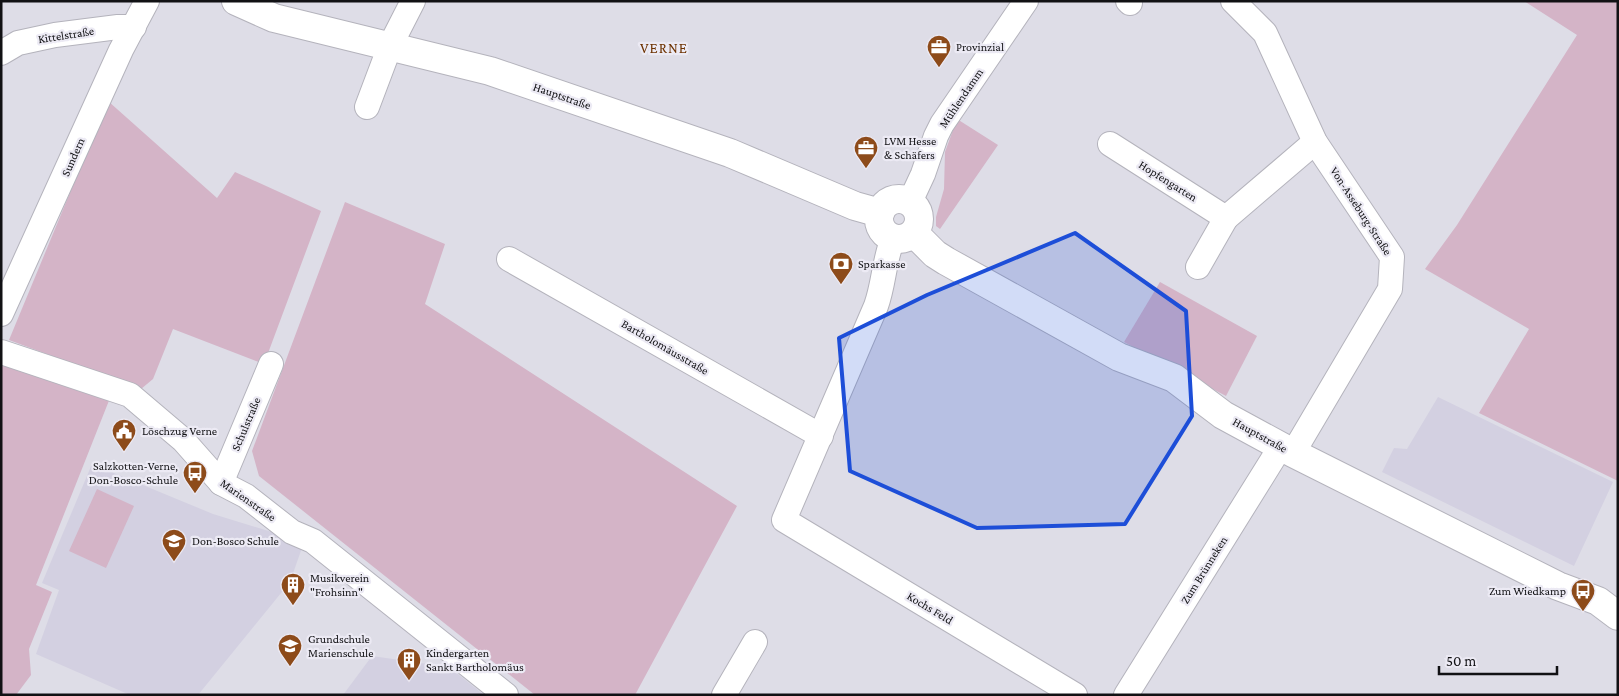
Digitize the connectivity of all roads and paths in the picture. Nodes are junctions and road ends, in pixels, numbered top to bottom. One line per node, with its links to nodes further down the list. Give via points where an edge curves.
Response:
1 (147, 1): 6 (street, Sundern)
2 (236, 1): 7 (main road, Hauptstraße, via 274,18)
3 (413, 1): 7 (street)
4 (1026, 1): 12 (street, Mühlendamm, via 942,124)
5 (1233, 1): 10 (street, Von-Asseburg-Straße, via 1265,34)
6 (134, 27): 8 (street, Kittelstraße, via 118,26 55,35 18,43); 18 (street, Sundern)
7 (390, 46): 9 (street); 13 (main road, Hauptstraße, via 490,71 730,154 855,206)
8 (1, 53)
9 (367, 107)
10 (1316, 142): 14 (street); 22 (street, Von-Asseburg-Straße, via 1392,257 1390,289)
11 (1110, 144): 14 (street, Hopfengarten)
12 (910, 202): 13 (main road, via 892,200); 15 (main road, via 919,216 918,228)
13 (880, 213): 15 (main road, via 879,221 886,234)
14 (1226, 218): 17 (street)
15 (903, 235): 21 (street, via 886,264 876,306); 22 (main road, Hauptstraße, via 1119,357 1174,378 1223,415)
16 (509, 259): 21 (street, Bartholomäusstraße)
17 (1198, 267)
18 (1, 314)
19 (1, 352): 23 (street, Marienstraße, via 130,395 183,440)
20 (271, 364): 23 (street, Schulstraße)
21 (821, 436): 28 (street, Kochs Feld, via 784,520)
22 (1287, 450): 24 (main road, Hauptstraße, via 1558,586 1598,601); 29 (street, Zum Brünneken)
23 (221, 483): 26 (street, Marienstraße, via 246,496 292,532 313,541)
24 (1618, 616)
25 (755, 642): 27 (street)
26 (506, 695)
27 (724, 695)
28 (1076, 695)
29 (1126, 695)

